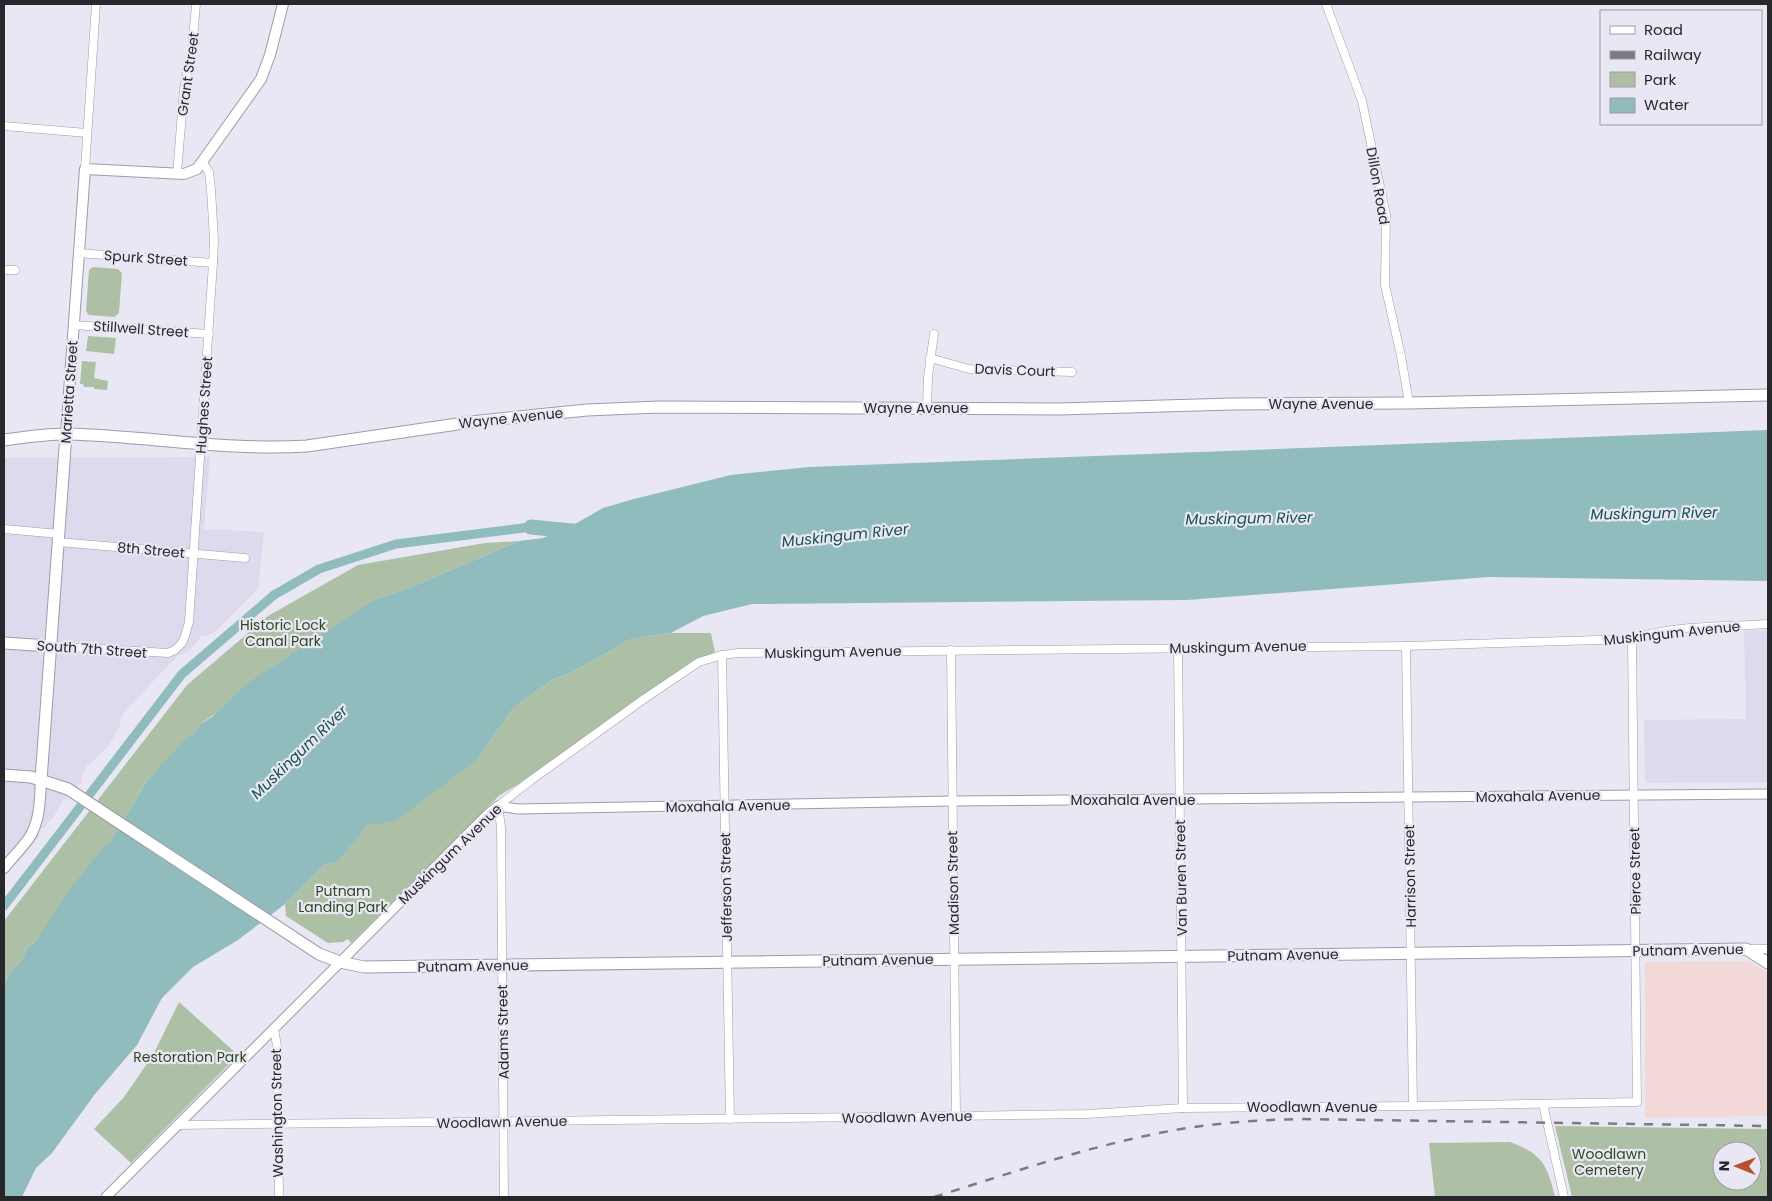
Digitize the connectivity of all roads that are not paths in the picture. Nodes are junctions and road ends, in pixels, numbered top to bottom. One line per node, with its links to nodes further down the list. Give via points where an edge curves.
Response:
1 (96, 4): 6 (street, Marietta Street)
2 (196, 4): 9 (street, Grant Street, via 192,50 184,88)
3 (283, 4): 7 (main road, via 261,79)
4 (1326, 4): 20 (street, Dillon Road, via 1362,101 1386,215 1385,285)
5 (4, 126): 6 (street)
6 (87, 133): 8 (street, Marietta Street)
7 (203, 163): 9 (main road, via 192,172); 11 (street, Hughes Street, via 209,172 212,189)
8 (84, 169): 9 (main road); 10 (main road, Marietta Street)
9 (177, 174)
10 (78, 253): 11 (street, Spurk Street); 14 (main road, Marietta Street)
11 (213, 263): 15 (street, Hughes Street)
12 (4, 270): 13 (street)
13 (15, 270)
14 (73, 324): 15 (street, Stillwell Street); 22 (main road, Marietta Street)
15 (209, 334): 24 (street, Hughes Street)
16 (934, 334): 17 (street)
17 (930, 358): 18 (street, Davis Court, via 969,369); 21 (street)
18 (1072, 372)
19 (1768, 395): 20 (main road, Wayne Avenue)
20 (1409, 403): 21 (main road, Wayne Avenue)
21 (926, 408): 24 (main road, Wayne Avenue, via 696,406 606,409 471,422 307,446 262,448)
22 (66, 434): 23 (main road, Wayne Avenue); 24 (main road, Wayne Avenue); 26 (main road, Marietta Street)
23 (4, 440)
24 (202, 443): 27 (street, Hughes Street)
25 (4, 529): 26 (street, 8th Street)
26 (58, 538): 27 (street, 8th Street); 32 (main road, Marietta Street)
27 (194, 554): 28 (street, 8th Street); 34 (street, Hughes Street, via 188,628)
28 (245, 558)
29 (1768, 624): 30 (street, Muskingum Avenue, via 1691,628)
30 (1632, 640): 33 (street, Muskingum Avenue); 41 (street, Pierce Street)
31 (4, 643): 32 (main road, South 7th Street)
32 (50, 646): 34 (street, South 7th Street, via 163,654); 39 (main road, Marietta Street)
33 (1406, 646): 35 (street, Muskingum Avenue); 42 (street, Harrison Street)
34 (178, 648)
35 (1178, 648): 36 (street, Muskingum Avenue); 43 (street, Van Buren Street)
36 (951, 650): 37 (street, Muskingum Avenue); 44 (street, Madison Street)
37 (722, 655): 45 (street, Muskingum Avenue, via 699,662); 46 (street, Jefferson Street)
38 (4, 775): 39 (main road, Putnam Avenue)
39 (41, 780): 47 (main road, via 33,830); 54 (main road, Putnam Avenue, via 68,790 319,954)
40 (1768, 794): 41 (street, Moxahala Avenue)
41 (1634, 795): 42 (street, Moxahala Avenue); 50 (street, Pierce Street)
42 (1408, 798): 43 (street, Moxahala Avenue); 51 (street, Harrison Street)
43 (1180, 800): 44 (street, Moxahala Avenue); 52 (street, Van Buren Street)
44 (952, 802): 46 (street, Moxahala Avenue); 53 (street, Madison Street)
45 (498, 806): 46 (street, Moxahala Avenue, via 527,809); 54 (street, Muskingum Avenue); 57 (street, Adams Street)
46 (724, 806): 55 (street, Jefferson Street)
47 (4, 868)
48 (1746, 949): 49 (street, Putnam Avenue); 50 (main road, Putnam Avenue); 56 (main road)
49 (1768, 949)
50 (1635, 950): 51 (main road, Putnam Avenue); 59 (street, Pierce Street)
51 (1411, 953): 52 (main road, Putnam Avenue); 61 (street, Harrison Street)
52 (1182, 956): 53 (main road, Putnam Avenue); 62 (street, Van Buren Street)
53 (954, 960): 55 (main road, Putnam Avenue); 63 (street, Madison Street)
54 (340, 962): 57 (main road, Putnam Avenue, via 364,967); 58 (street, Muskingum Avenue)
55 (727, 962): 57 (main road, Putnam Avenue); 64 (street, Jefferson Street)
56 (1768, 962)
57 (502, 965): 65 (street, Adams Street)
58 (274, 1029): 66 (street, Muskingum Avenue); 67 (street, Washington Street)
59 (1637, 1102): 60 (street, Woodlawn Avenue)
60 (1543, 1104): 61 (street, Woodlawn Avenue); 71 (street)
61 (1413, 1106): 62 (street, Woodlawn Avenue)
62 (1183, 1108): 63 (street, Woodlawn Avenue, via 1087,1114)
63 (956, 1116): 64 (street, Woodlawn Avenue)
64 (730, 1119): 65 (street, Woodlawn Avenue)
65 (504, 1121): 67 (street, Woodlawn Avenue); 70 (street, Adams Street)
66 (177, 1125): 67 (street, Woodlawn Avenue); 68 (street, Muskingum Avenue)
67 (278, 1125): 69 (street, Washington Street)
68 (106, 1197)
69 (278, 1197)
70 (504, 1197)
71 (1564, 1197)

